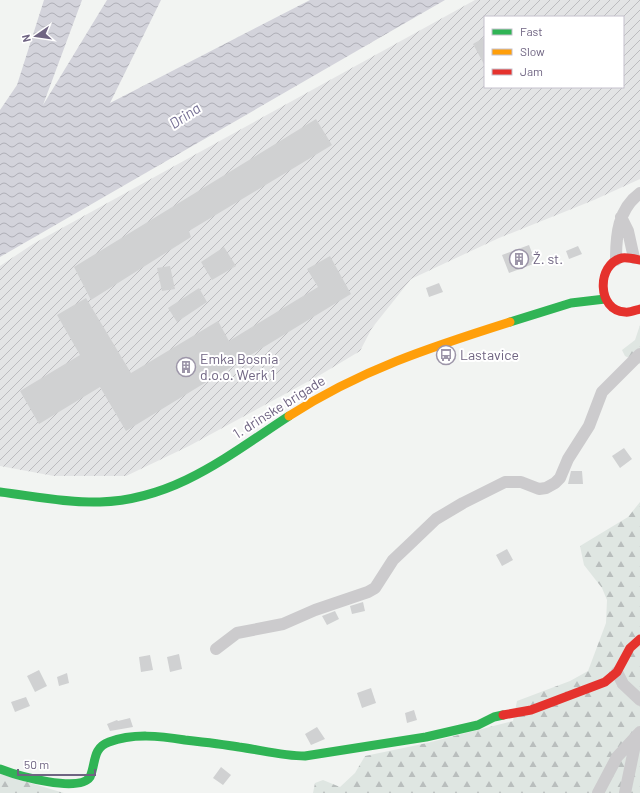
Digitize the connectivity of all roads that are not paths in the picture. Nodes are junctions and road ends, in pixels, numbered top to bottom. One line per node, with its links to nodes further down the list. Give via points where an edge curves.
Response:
1 (640, 193): 2 (street, via 632,199)
2 (621, 217): 3 (street); 4 (street, via 616,236)
3 (637, 259): 4 (main road)
4 (616, 260): 6 (main road, via 606,269 598,283)
5 (586, 292): 7 (main road)
6 (605, 299): 7 (main road); 8 (main road, via 610,306 618,310 627,312)
7 (571, 302): 10 (main road, 1. drinske brigade, via 388,363 320,396 195,477 151,495 101,502)
8 (640, 309)
9 (640, 354): 12 (street, via 602,392 589,426 568,459 560,478 554,483 539,489 515,481 493,487 436,519 393,560 374,588 368,592 282,624 237,633)
10 (0, 492)
11 (640, 639): 13 (main road, via 630,648)
12 (216, 649)
13 (617, 672): 14 (street, via 622,684); 16 (main road, via 605,682 531,710 494,717 478,725 305,756 285,756 164,737 132,736 108,742 96,752 90,778 83,785 65,789)
14 (640, 700)
15 (638, 733): 17 (street, via 618,757); 18 (street)
16 (0, 769)
17 (598, 793)
18 (625, 793)

